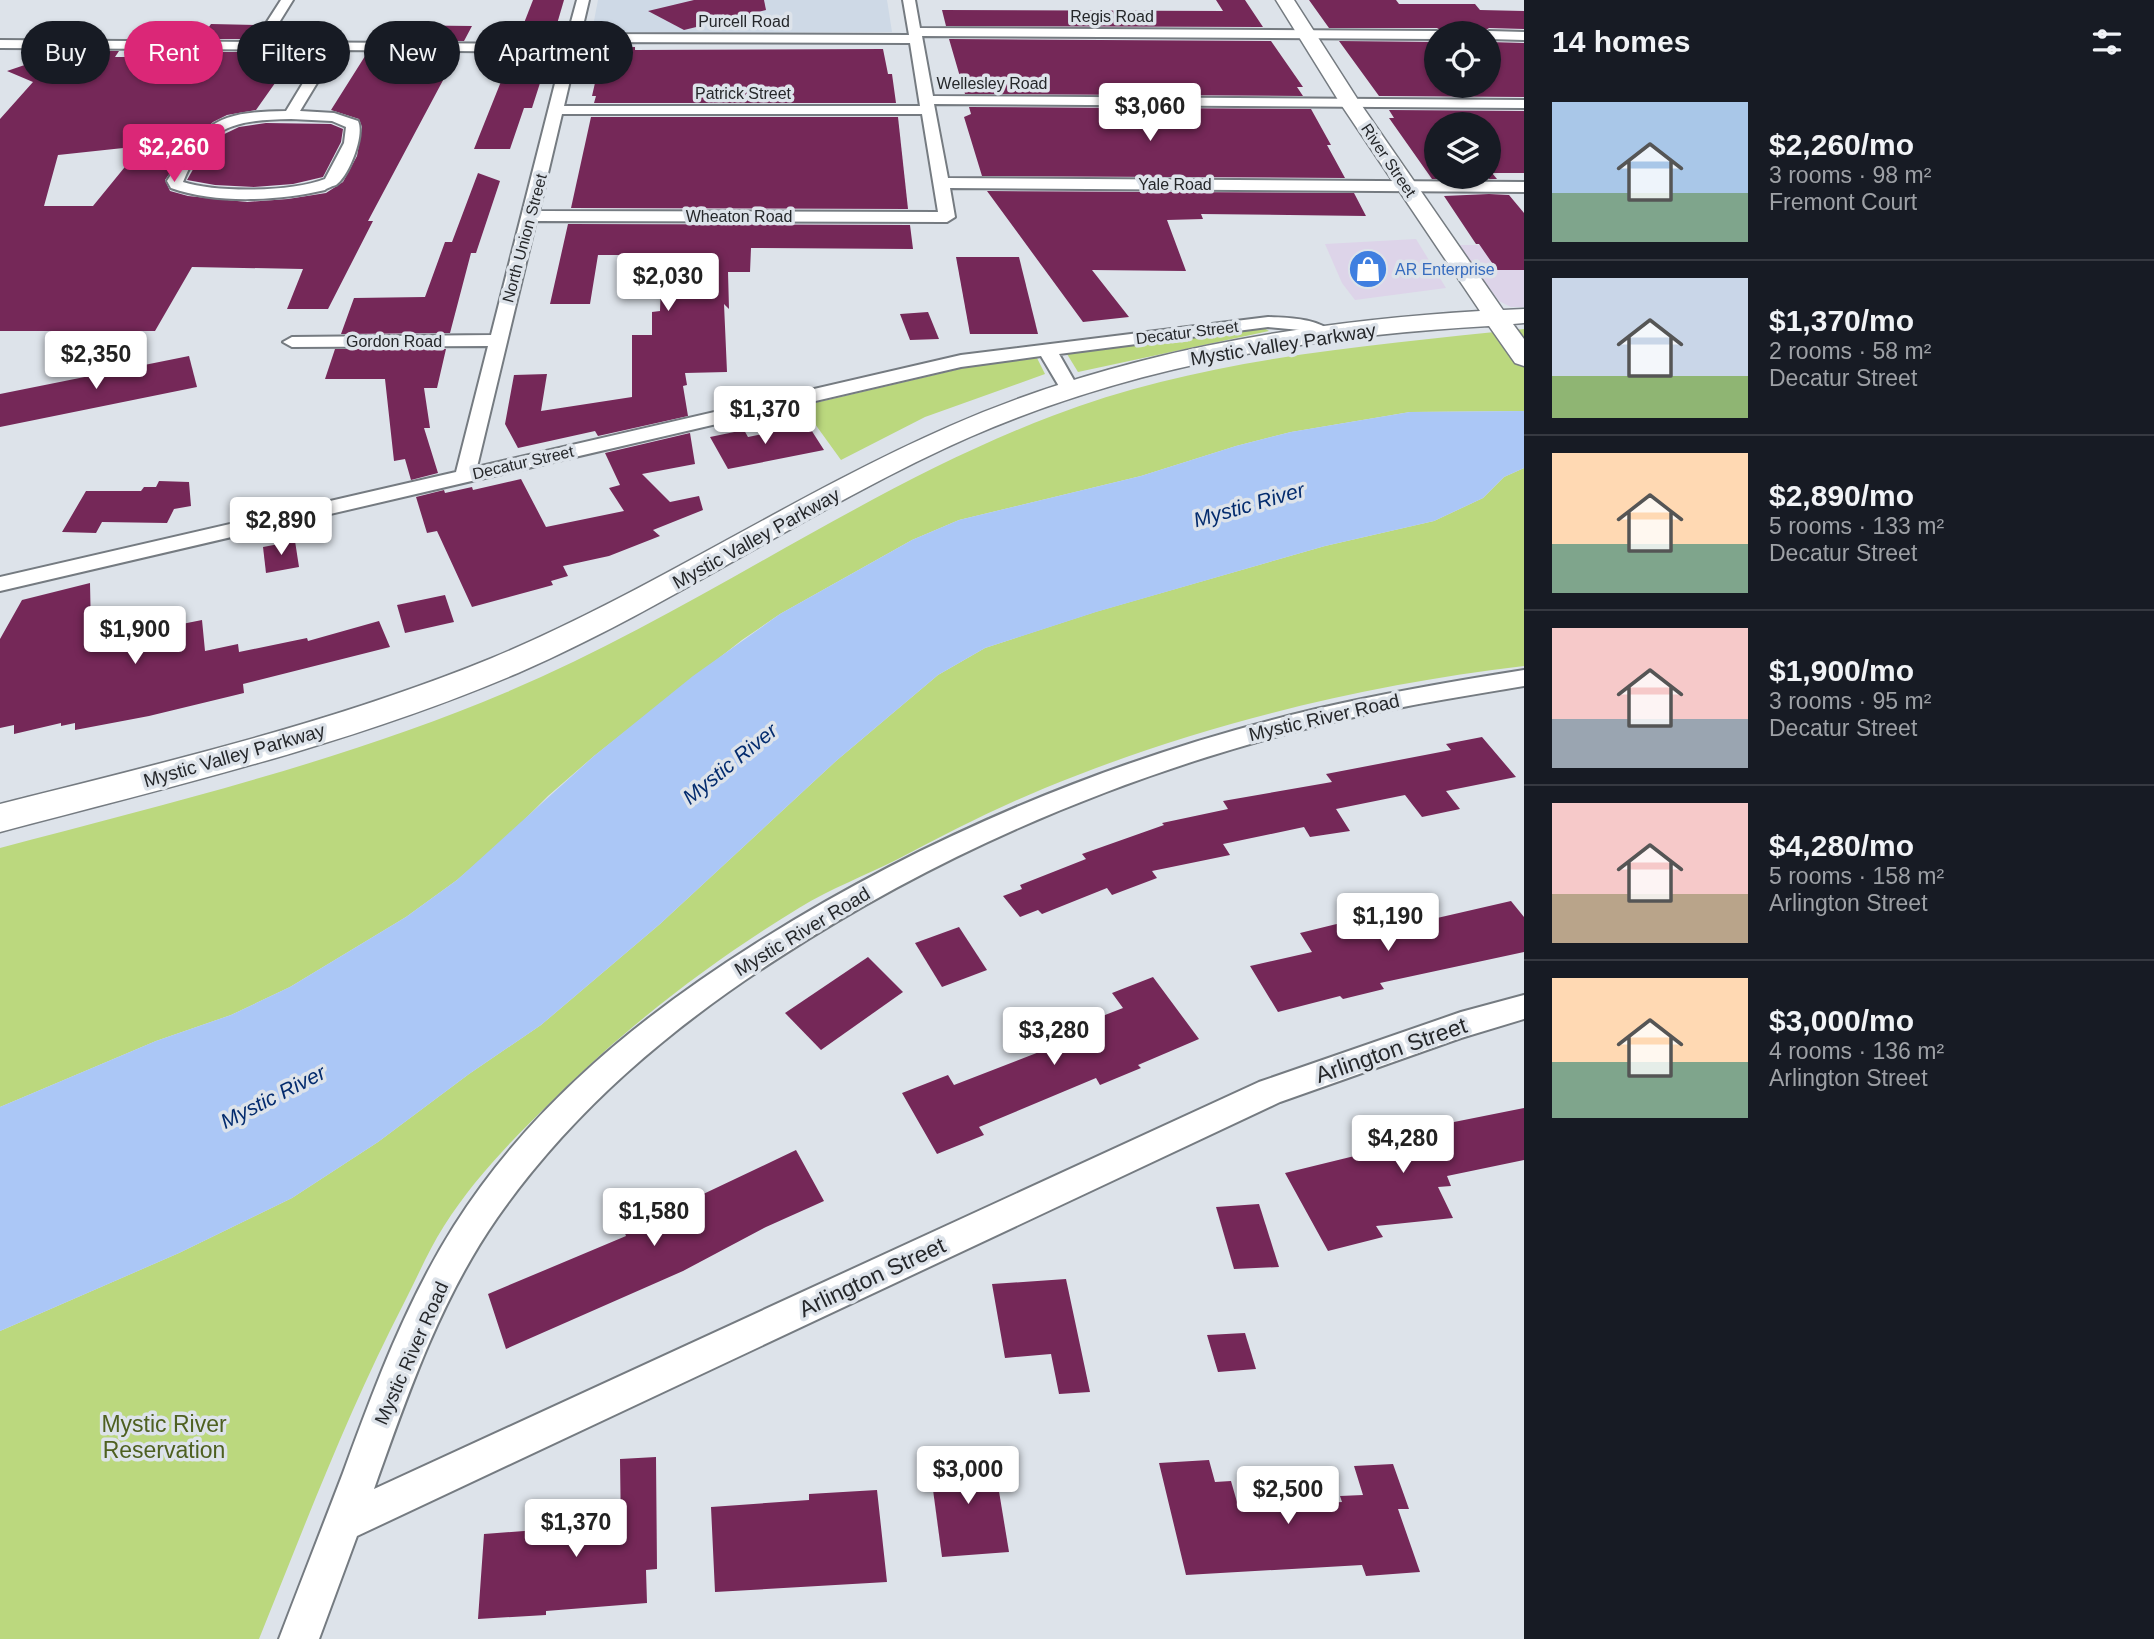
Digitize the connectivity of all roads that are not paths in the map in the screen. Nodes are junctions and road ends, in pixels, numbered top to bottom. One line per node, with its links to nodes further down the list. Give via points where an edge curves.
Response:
1 (287, 0): 5 (street)
2 (583, 0): 6 (street, North Union Street)
3 (909, 0): 8 (street)
4 (1284, 0): 7 (main road, River Street)
5 (274, 21)
6 (578, 21)
7 (1308, 34): 8 (street, Regis Road); 9 (street, Regis Road); 19 (main road, River Street)
8 (916, 35): 12 (street, Purcell Road); 21 (street)
9 (1424, 35)
10 (1501, 35): 11 (street)
11 (1524, 36)
12 (633, 42)
13 (0, 44): 15 (street, Purcell Road)
14 (474, 45): 16 (street, Purcell Road)
15 (237, 47)
16 (350, 47)
17 (309, 84): 23 (street)
18 (562, 84): 22 (street, North Union Street)
19 (1350, 103): 20 (street); 21 (street, Wellesley Road); 25 (main road, River Street)
20 (1524, 104)
21 (929, 105): 22 (street, Patrick Street); 24 (street)
22 (556, 110): 27 (street, North Union Street)
23 (290, 115): 23 (street, via 244,116 214,126 176,185 193,191 296,192 330,182 354,137 353,124 334,117)
24 (943, 183): 25 (street, Yale Road); 27 (street, Wheaton Road, via 947,217)
25 (1407, 186): 26 (street, Yale Road); 28 (main road, River Street)
26 (1524, 187)
27 (531, 216): 31 (street, North Union Street)
28 (1510, 317): 29 (main road, Mystic Valley Parkway); 33 (main road, River Street)
29 (1325, 335): 32 (street, Decatur Street, via 1286,322); 34 (main road, Mystic Valley Parkway, via 1199,356)
30 (292, 341): 31 (street, Gordon Road)
31 (497, 341): 35 (street, North Union Street)
32 (1048, 350): 34 (street); 35 (street, Decatur Street, via 961,361)
33 (1524, 358)
34 (1070, 389): 38 (main road, Mystic Valley Parkway, via 926,447 630,607 482,674 257,750)
35 (465, 475): 36 (street, Decatur Street)
36 (0, 584)
37 (1524, 678): 40 (street, Mystic River Road, via 1400,699 1268,729 1118,776 1042,806 964,841 811,922 662,1022 592,1084 527,1154 466,1236 424,1315)
38 (1, 815)
39 (1524, 1007): 40 (street, Arlington Street, via 1270,1092)
40 (343, 1522): 41 (street)
41 (299, 1639)

